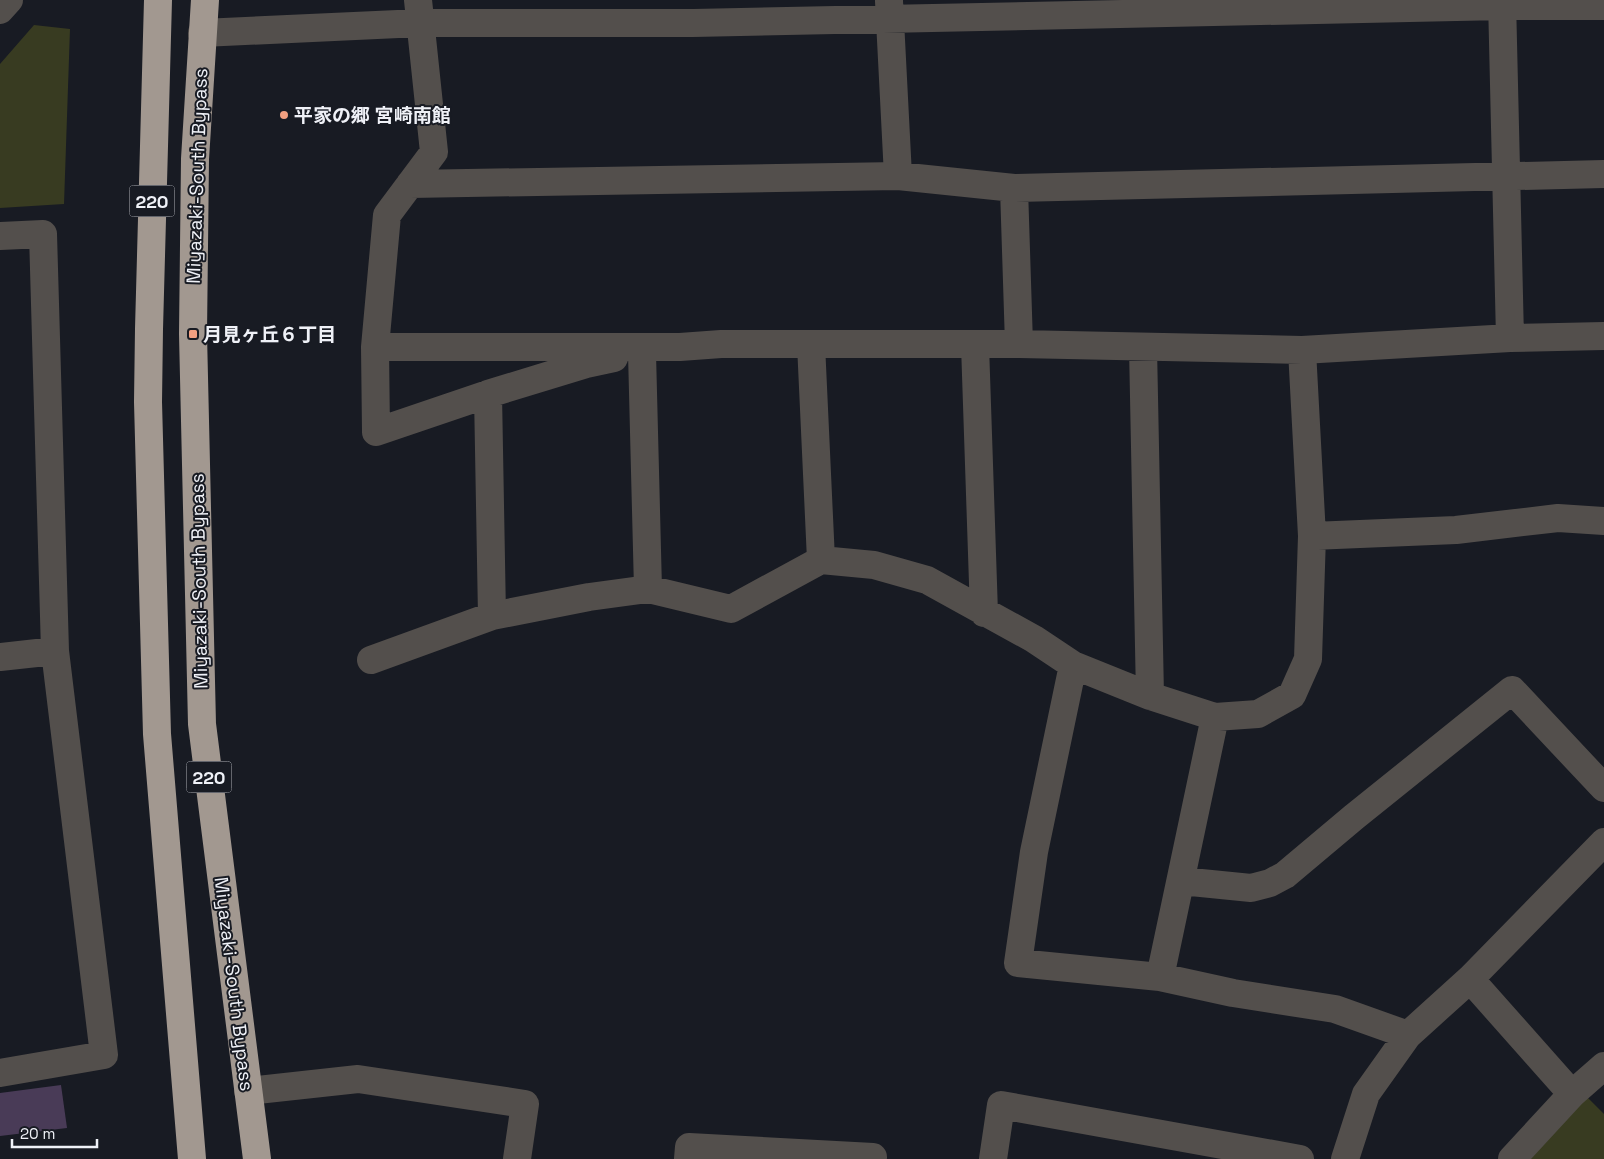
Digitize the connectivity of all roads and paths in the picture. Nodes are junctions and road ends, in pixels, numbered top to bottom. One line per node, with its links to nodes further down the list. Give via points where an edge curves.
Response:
1 (9, 0): 7 (street)
2 (158, 0): 51 (highway, 220, via 148,329 157,734)
3 (204, 0): 10 (highway, Miyazaki-South Bypass / 220)
4 (1503, 3): 5 (street); 6 (street); 13 (street)
5 (1604, 6)
6 (890, 9): 9 (street); 12 (street)
7 (0, 10)
8 (419, 12): 9 (street); 10 (street); 14 (street, via 434,152)
9 (692, 12)
10 (202, 33): 48 (highway, Miyazaki-South Bypass / 220, via 194,159 193,324 202,724)
11 (1604, 174): 13 (street)
12 (898, 176): 14 (street); 15 (street)
13 (1507, 176): 15 (street); 18 (street)
14 (410, 184): 22 (street, via 387,215)
15 (1014, 188): 21 (street)
16 (0, 236): 34 (street, via 43,234)
17 (1604, 336): 18 (street)
18 (1510, 338): 25 (street)
19 (811, 344): 20 (street); 23 (street); 30 (street)
20 (975, 344): 21 (street); 32 (street)
21 (1019, 344): 24 (street)
22 (375, 347): 23 (street); 27 (street, via 376,432)
23 (680, 347): 26 (street)
24 (1143, 347): 25 (street); 38 (street)
25 (1302, 350): 29 (street)
26 (642, 353): 27 (street, via 586,364); 31 (street)
27 (488, 394): 33 (street)
28 (1604, 521): 29 (street, via 1558,518 1456,530)
29 (1312, 536): 39 (street, via 1308,658 1292,695 1258,714)
30 (821, 560): 31 (street, via 731,608); 32 (street, via 874,565 927,580)
31 (648, 589): 33 (street)
32 (984, 613): 37 (street, via 1034,639)
33 (492, 616): 36 (street)
34 (55, 651): 35 (street); 47 (street, via 104,1055)
35 (0, 657)
36 (370, 660)
37 (1073, 665): 38 (street); 43 (street, via 1034,852 1018,963)
38 (1150, 696): 39 (street)
39 (1215, 717): 42 (street)
40 (1604, 788): 42 (street, via 1512,690 1285,875 1251,888)
41 (1604, 842): 44 (street)
42 (1181, 882): 43 (street)
43 (1160, 977): 45 (street, via 1233,993 1335,1009)
44 (1470, 979): 45 (street); 49 (street)
45 (1408, 1035): 57 (street, via 1366,1094)
46 (1604, 1066): 49 (street)
47 (0, 1073)
48 (248, 1091): 52 (highway, Miyazaki-South Bypass / 220); 53 (street, via 358,1079 525,1104)
49 (1572, 1094): 58 (street)
50 (873, 1157): 54 (street, via 689,1147)
51 (192, 1159)
52 (257, 1159)
53 (517, 1159)
54 (688, 1159)
55 (993, 1159): 56 (street, via 1001,1104)
56 (1300, 1159)
57 (1346, 1159)
58 (1512, 1159)

